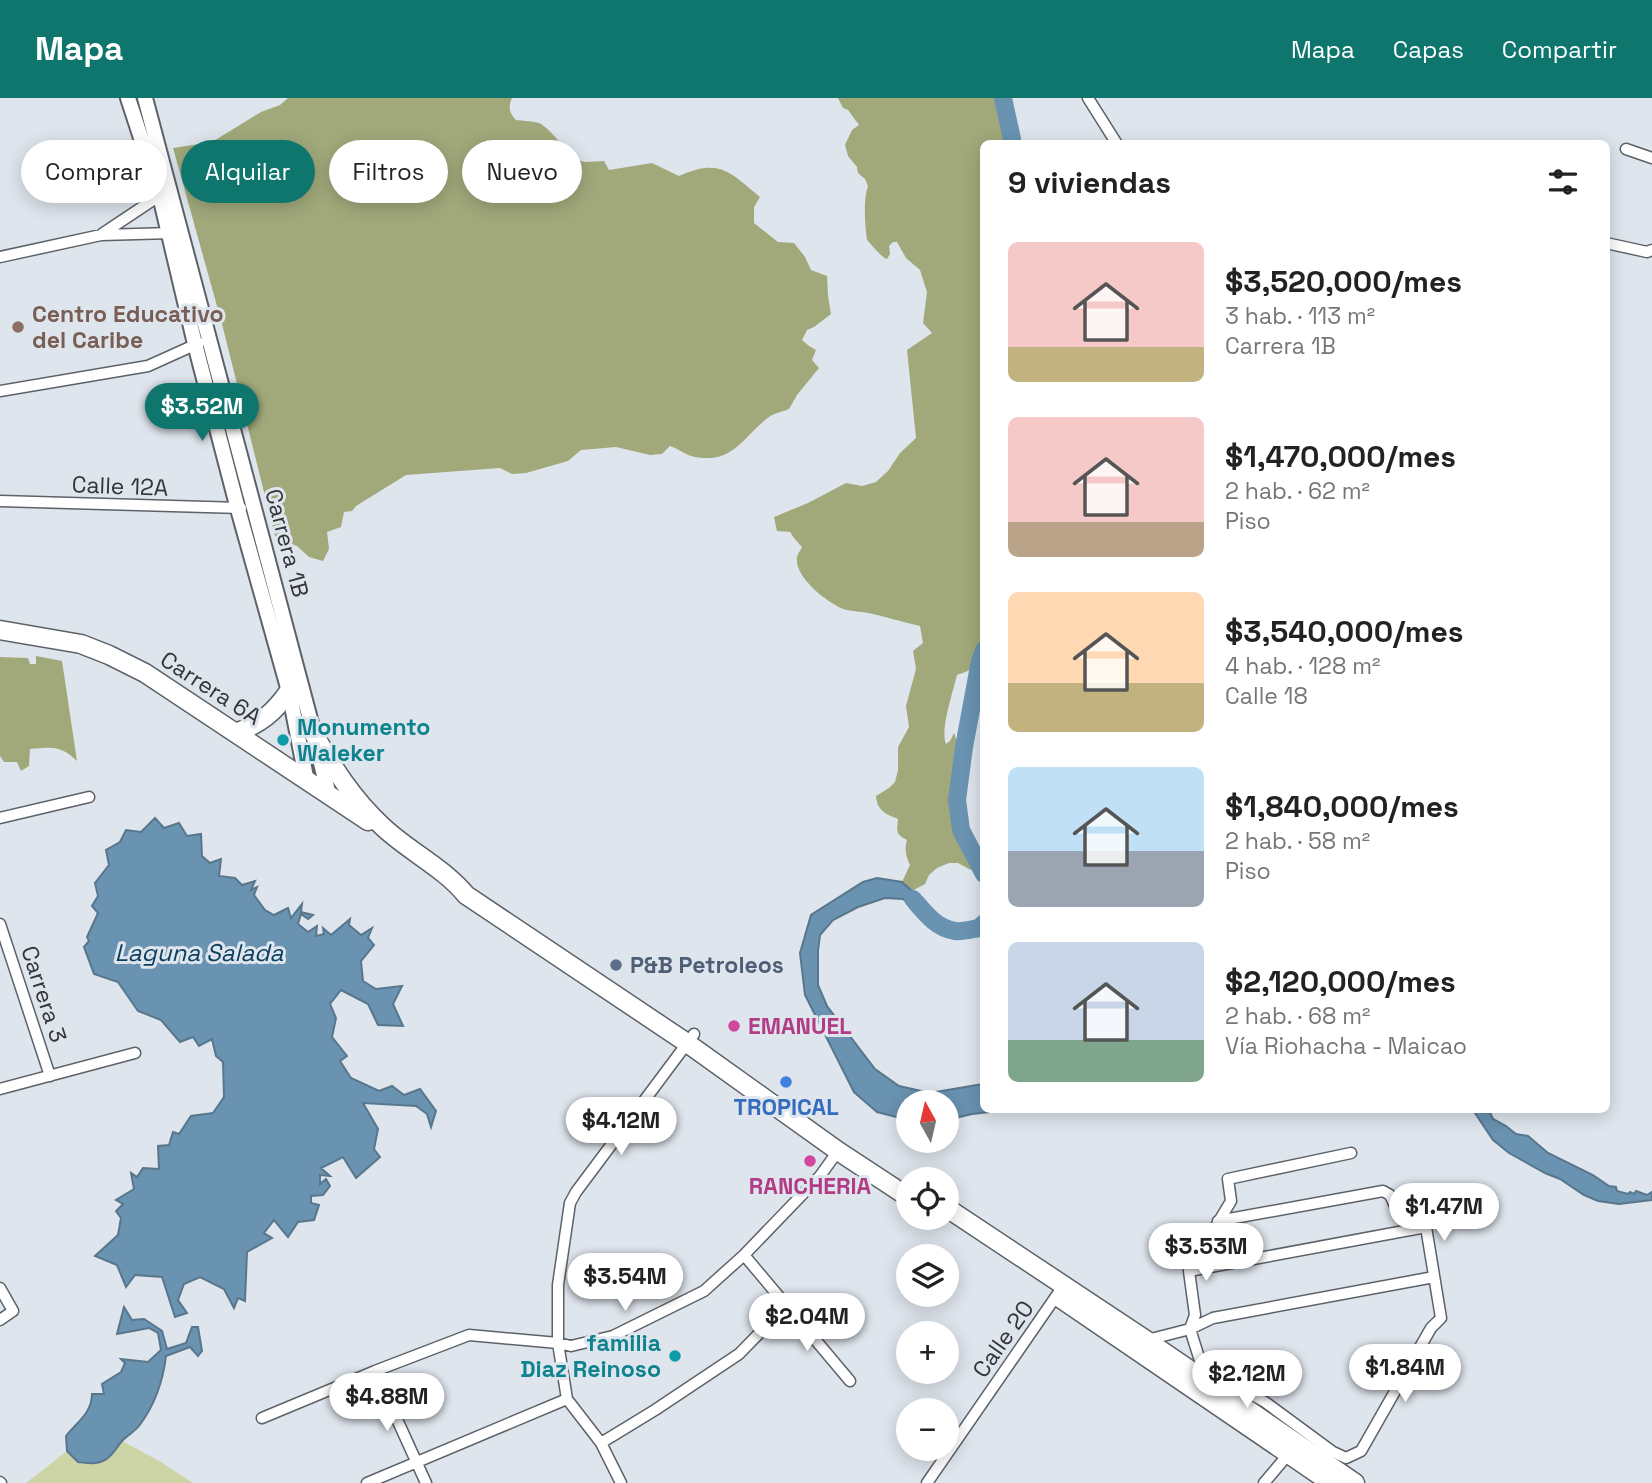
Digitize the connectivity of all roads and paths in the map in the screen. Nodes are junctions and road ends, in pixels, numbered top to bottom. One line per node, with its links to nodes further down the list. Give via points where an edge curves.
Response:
1 (128, 98): 4 (street, Carrera 1B)
2 (145, 98): 5 (street, Carrera 1B)
3 (1088, 98): 6 (street)
4 (144, 140)
5 (153, 140)
6 (1114, 140)
7 (1626, 149): 8 (street)
8 (1652, 158)
9 (148, 203): 12 (street)
10 (167, 203): 11 (street, Carrera 1B)
11 (174, 232): 12 (street); 16 (street, Carrera 1B); 17 (street, Carrera 1B)
12 (102, 234): 15 (street)
13 (1610, 244): 14 (street)
14 (1652, 250)
15 (0, 257)
16 (209, 338): 17 (street); 20 (street, Carrera 1B)
17 (195, 344): 18 (street, via 148,366); 21 (street, Carrera 1B)
18 (0, 391)
19 (0, 502): 21 (street, Calle 12A)
20 (253, 505): 21 (street, Calle 12A); 25 (street, Carrera 1B)
21 (238, 509): 23 (street, Carrera 1B)
22 (0, 630): 24 (highway, Carrera 6A, via 81,644 109,655 145,673)
23 (289, 691): 24 (highway, via 267,718); 26 (street, Carrera 1B)
24 (236, 733): 26 (highway, Carrera 6A)
25 (314, 734): 27 (street, Carrera 1B); 30 (highway, via 356,799)
26 (307, 782): 27 (highway, Carrera 6A)
27 (329, 796): 30 (highway, Carrera 6A)
28 (89, 797): 29 (street)
29 (0, 818)
30 (413, 851): 33 (highway, via 454,881 470,885 575,953)
31 (0, 924): 32 (street, Carrera 3)
32 (4, 949): 35 (street, Carrera 3)
33 (690, 1039): 37 (highway); 39 (highway); 54 (street, via 570,1203 558,1285)
34 (135, 1053): 35 (street)
35 (50, 1076): 36 (street)
36 (0, 1089)
37 (838, 1151): 40 (highway); 45 (street)
38 (1350, 1153): 42 (street, via 1228,1179 1230,1201)
39 (896, 1175)
40 (896, 1189)
41 (959, 1217): 46 (highway)
42 (1218, 1221): 43 (street, via 1383,1191 1395,1206); 47 (street)
43 (1426, 1227): 47 (street); 48 (street)
44 (959, 1228): 46 (highway)
45 (744, 1255): 51 (street); 54 (street, via 704,1291 613,1336 571,1346)
46 (1009, 1256): 50 (highway)
47 (1189, 1271): 53 (street, via 1195,1315)
48 (1434, 1277): 53 (street, via 1213,1318); 53 (street, via 1441,1318 1361,1451 1346,1458 1265,1402 1202,1367)
49 (0, 1288): 52 (street, via 13,1311)
50 (1060, 1291): 55 (highway); 66 (street, Calle 20)
51 (788, 1305): 57 (street); 60 (street, via 739,1354)
52 (0, 1320)
53 (1190, 1329): 55 (street)
54 (558, 1343): 56 (street, via 469,1335); 58 (street)
55 (1142, 1346): 61 (highway)
56 (375, 1371): 59 (street); 62 (street)
57 (849, 1381)
58 (567, 1399): 60 (street); 62 (street)
59 (262, 1418)
60 (601, 1443): 65 (street)
61 (1293, 1449): 67 (street); 68 (highway); 69 (highway)
62 (417, 1462): 63 (street); 64 (street)
63 (367, 1483)
64 (426, 1483)
65 (621, 1483)
66 (927, 1483)
67 (1265, 1483)
68 (1331, 1483)
69 (1355, 1483)

